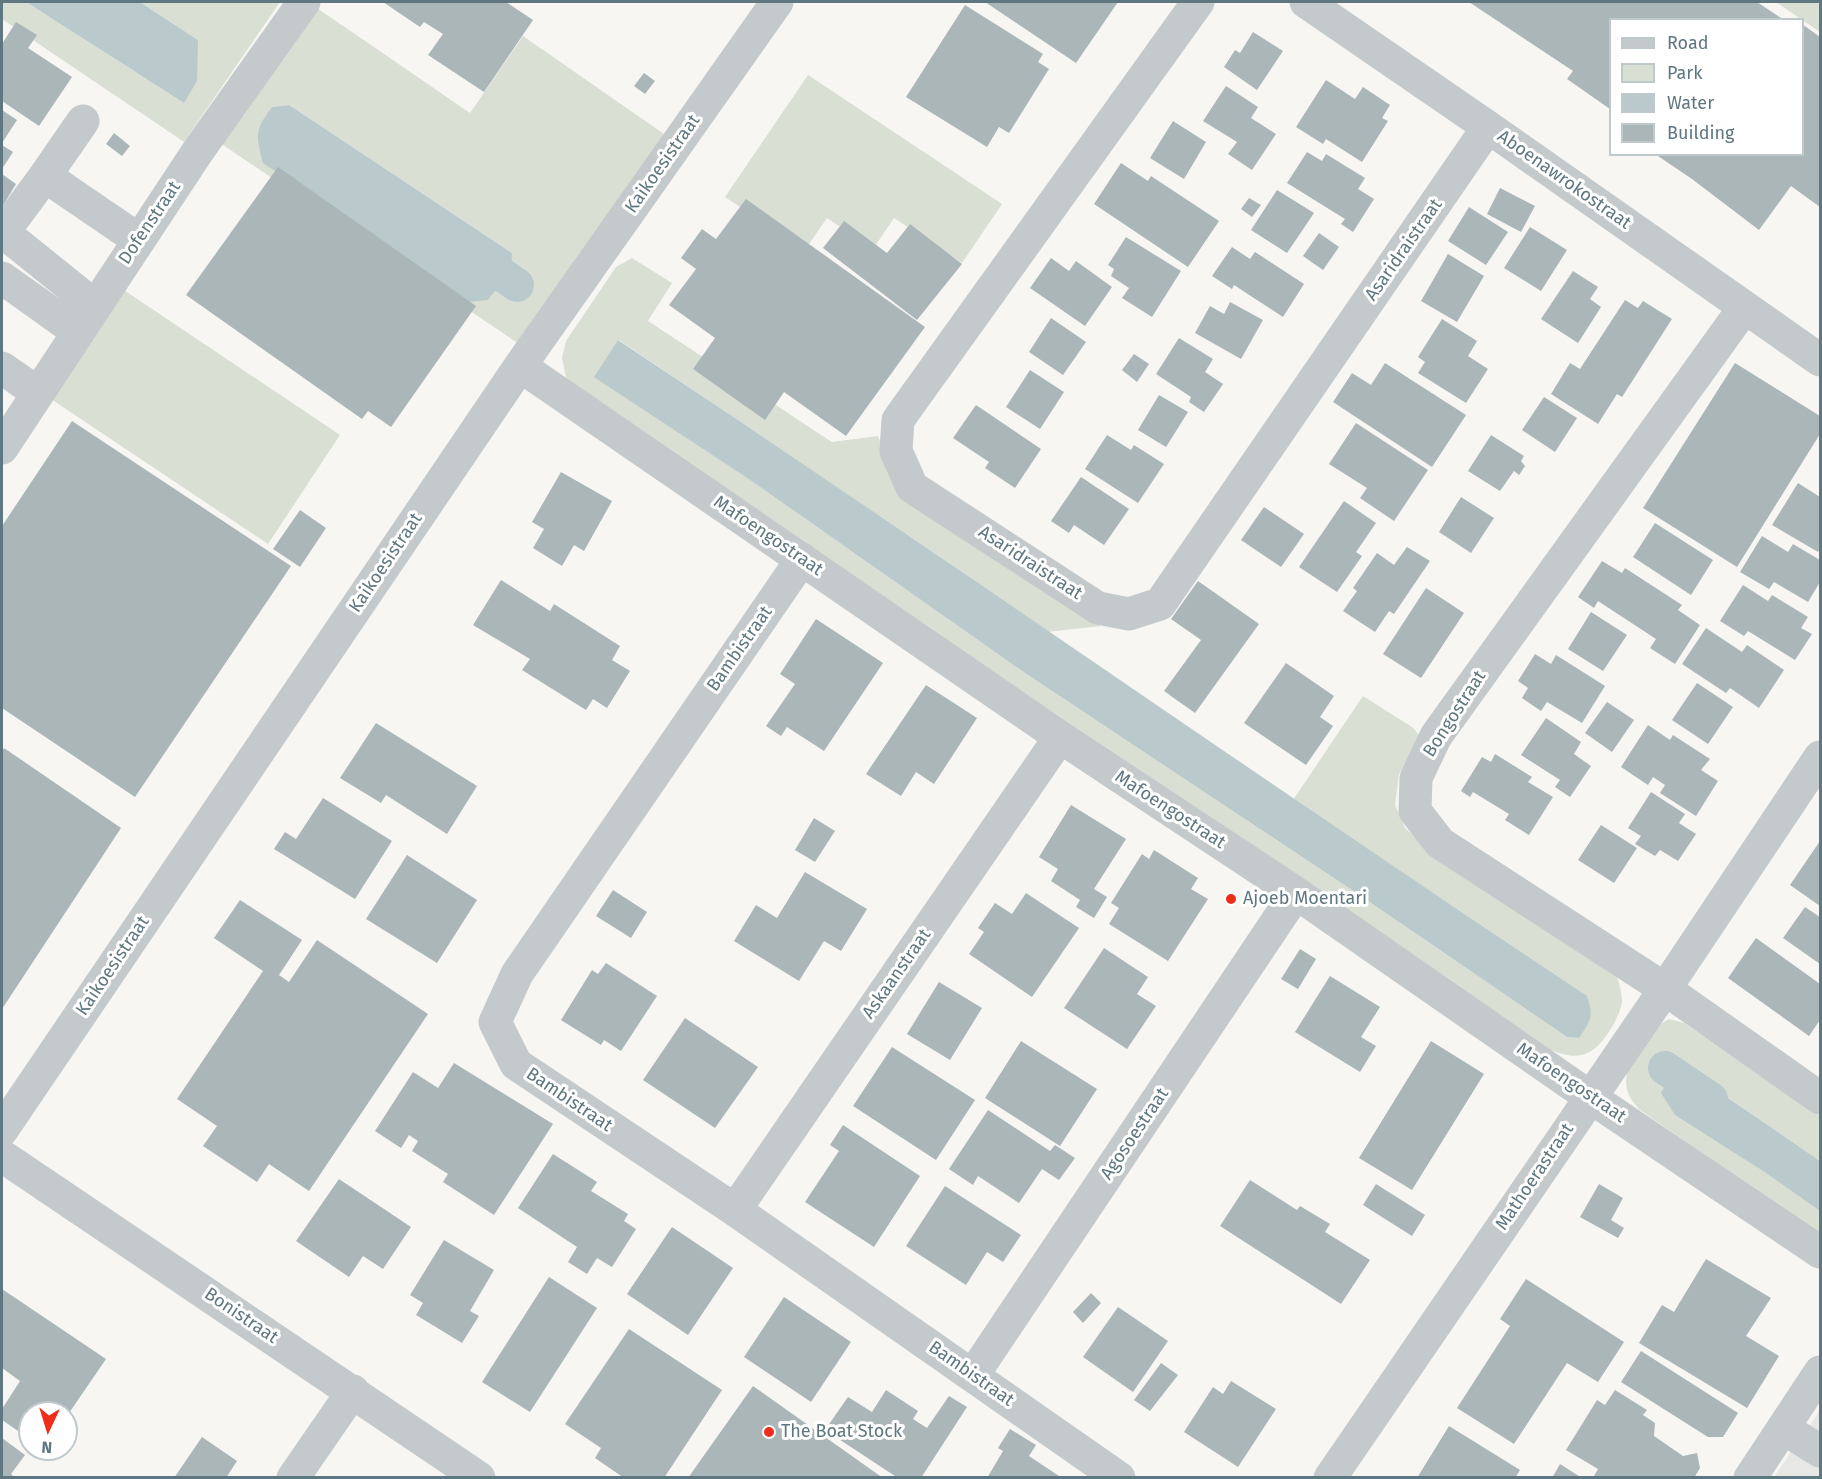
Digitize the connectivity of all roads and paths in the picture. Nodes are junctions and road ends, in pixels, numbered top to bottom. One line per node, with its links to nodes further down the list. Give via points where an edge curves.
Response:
1 (304, 2): 9 (street, Dofenstraat)
2 (777, 2): 14 (street, Kaikoesistraat)
3 (1198, 2): 6 (street, Asaridraistraat, via 898,420 896,451 912,487 1098,608 1129,614 1160,604)
4 (1306, 2): 6 (street, Aboenawrokostraat)
5 (83, 121): 7 (street)
6 (1488, 127): 11 (street, Aboenawrokostraat)
7 (45, 176): 8 (street); 9 (street)
8 (2, 233): 12 (street)
9 (139, 240): 12 (street, Dofenstraat)
10 (2, 278): 12 (street)
11 (1744, 308): 13 (street, Aboenawrokostraat); 22 (street, Bongostraat, via 1436,736 1416,778 1415,811 1440,843)
12 (87, 319): 16 (street, Dofenstraat)
13 (1821, 360)
14 (520, 366): 18 (street, Mafoengostraat); 25 (street, Kaikoesistraat)
15 (2, 368): 16 (street)
16 (38, 393): 17 (street, Dofenstraat)
17 (2, 448)
18 (802, 559): 19 (street, Mafoengostraat); 27 (street, Bambistraat, via 517,974 495,1022 516,1064)
19 (1060, 737): 21 (street, Mafoengostraat); 27 (street, Askaanstraat)
20 (1821, 757): 22 (street, Mathoerastraat)
21 (1296, 893): 23 (street, Mafoengostraat); 30 (street, Agosoestraat)
22 (1665, 989): 23 (street, Mathoerastraat); 24 (street, Bongostraat)
23 (1590, 1097): 28 (street, Mafoengostraat); 37 (street, Mathoerastraat)
24 (1821, 1098)
25 (2, 1130)
26 (2, 1156): 31 (street, Bonistraat)
27 (735, 1210): 30 (street, Bambistraat)
28 (1821, 1252)
29 (1821, 1372): 32 (street)
30 (973, 1375): 36 (street, Bambistraat)
31 (353, 1391): 34 (street); 35 (street, Bonistraat)
32 (1783, 1428): 33 (street); 38 (street)
33 (1821, 1451)
34 (293, 1478)
35 (479, 1478)
36 (1119, 1478)
37 (1330, 1478)
38 (1750, 1478)

